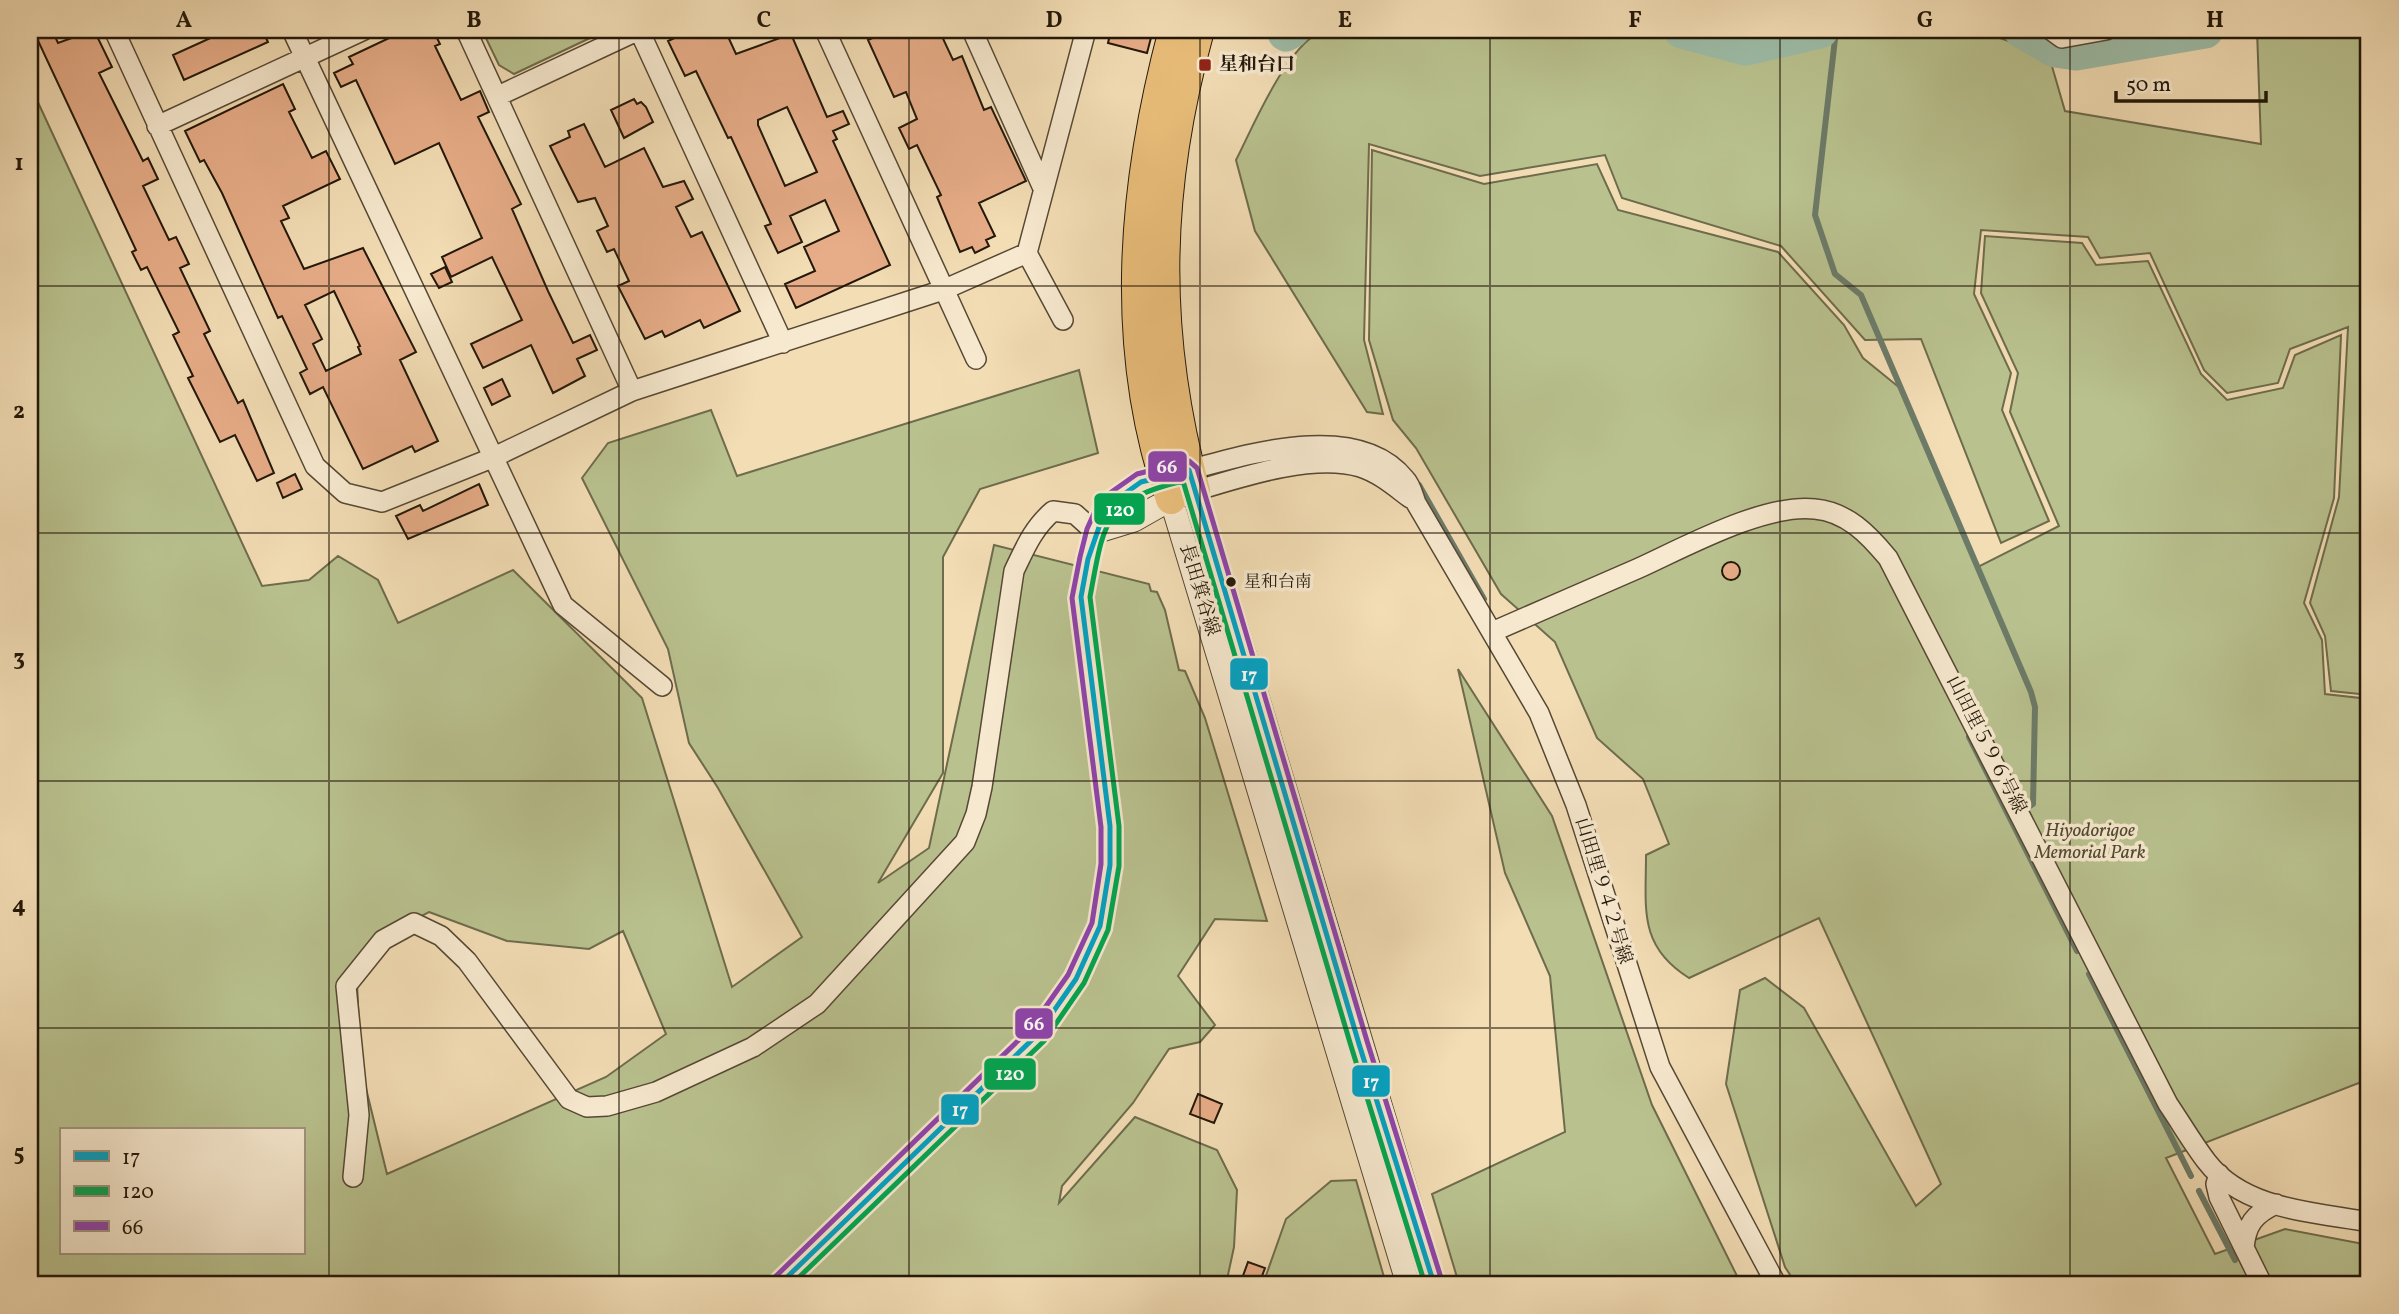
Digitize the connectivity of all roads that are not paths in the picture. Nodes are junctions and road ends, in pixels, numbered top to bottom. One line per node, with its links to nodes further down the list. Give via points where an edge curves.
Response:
1 (114, 30): 14 (street)
2 (292, 30): 12 (street)
3 (364, 30): 12 (street)
4 (466, 30): 13 (street)
5 (825, 30): 17 (street)
6 (972, 30): 15 (street)
7 (1086, 30): 15 (street)
8 (1174, 30): 23 (main road, via 1145,167 1136,305 1139,365)
9 (1199, 30): 23 (main road, via 1169,171 1163,244 1168,363 1180,439)
10 (2051, 30): 11 (street, via 2062,38)
11 (2106, 30)
12 (305, 57): 14 (street); 22 (street)
13 (498, 96): 19 (street, via 639,30); 21 (street)
14 (156, 126): 22 (street, via 315,466 345,493 382,502)
15 (1042, 186): 16 (street)
16 (1027, 253): 17 (street); 18 (street)
17 (943, 290): 19 (street); 20 (street)
18 (1063, 320)
19 (783, 343): 21 (street)
20 (976, 359)
21 (632, 391): 22 (street)
22 (492, 458): 26 (street, via 564,605)
23 (1179, 484): 24 (street, via 1129,489 1106,507); 25 (street, 山田里９４２号線, via 1311,444 1345,447 1392,466 1407,480); 33 (street, 長田箕谷線); 34 (street, 長田箕谷線)
24 (1095, 532): 28 (street, via 1075,514 1053,511 1027,541 1014,572 982,787 965,842 817,1004 753,1046 656,1092 607,1107 587,1107 569,1099 467,961 441,936 414,923 383,940 346,986 359,1115); 32 (street, via 1081,597 1110,826 1110,865 1100,926 1076,979 1037,1035)
25 (1492, 632): 27 (street, 山田里５９６号線, via 1779,510 1815,508 1839,515 1867,532 1888,558 1956,685 2168,1104); 35 (street, 山田里９４２号線, via 1539,713 1576,804 1660,1067)
26 (662, 686)
27 (2219, 1174): 29 (street, 山田里５９６号線); 31 (street, via 2218,1197)
28 (353, 1177)
29 (2276, 1205): 30 (street, 山田里５９６号線); 31 (street, via 2249,1222)
30 (2369, 1222)
31 (2244, 1248): 36 (street)
32 (780, 1284)
33 (1408, 1284)
34 (1434, 1284)
35 (1776, 1284)
36 (2262, 1284)

